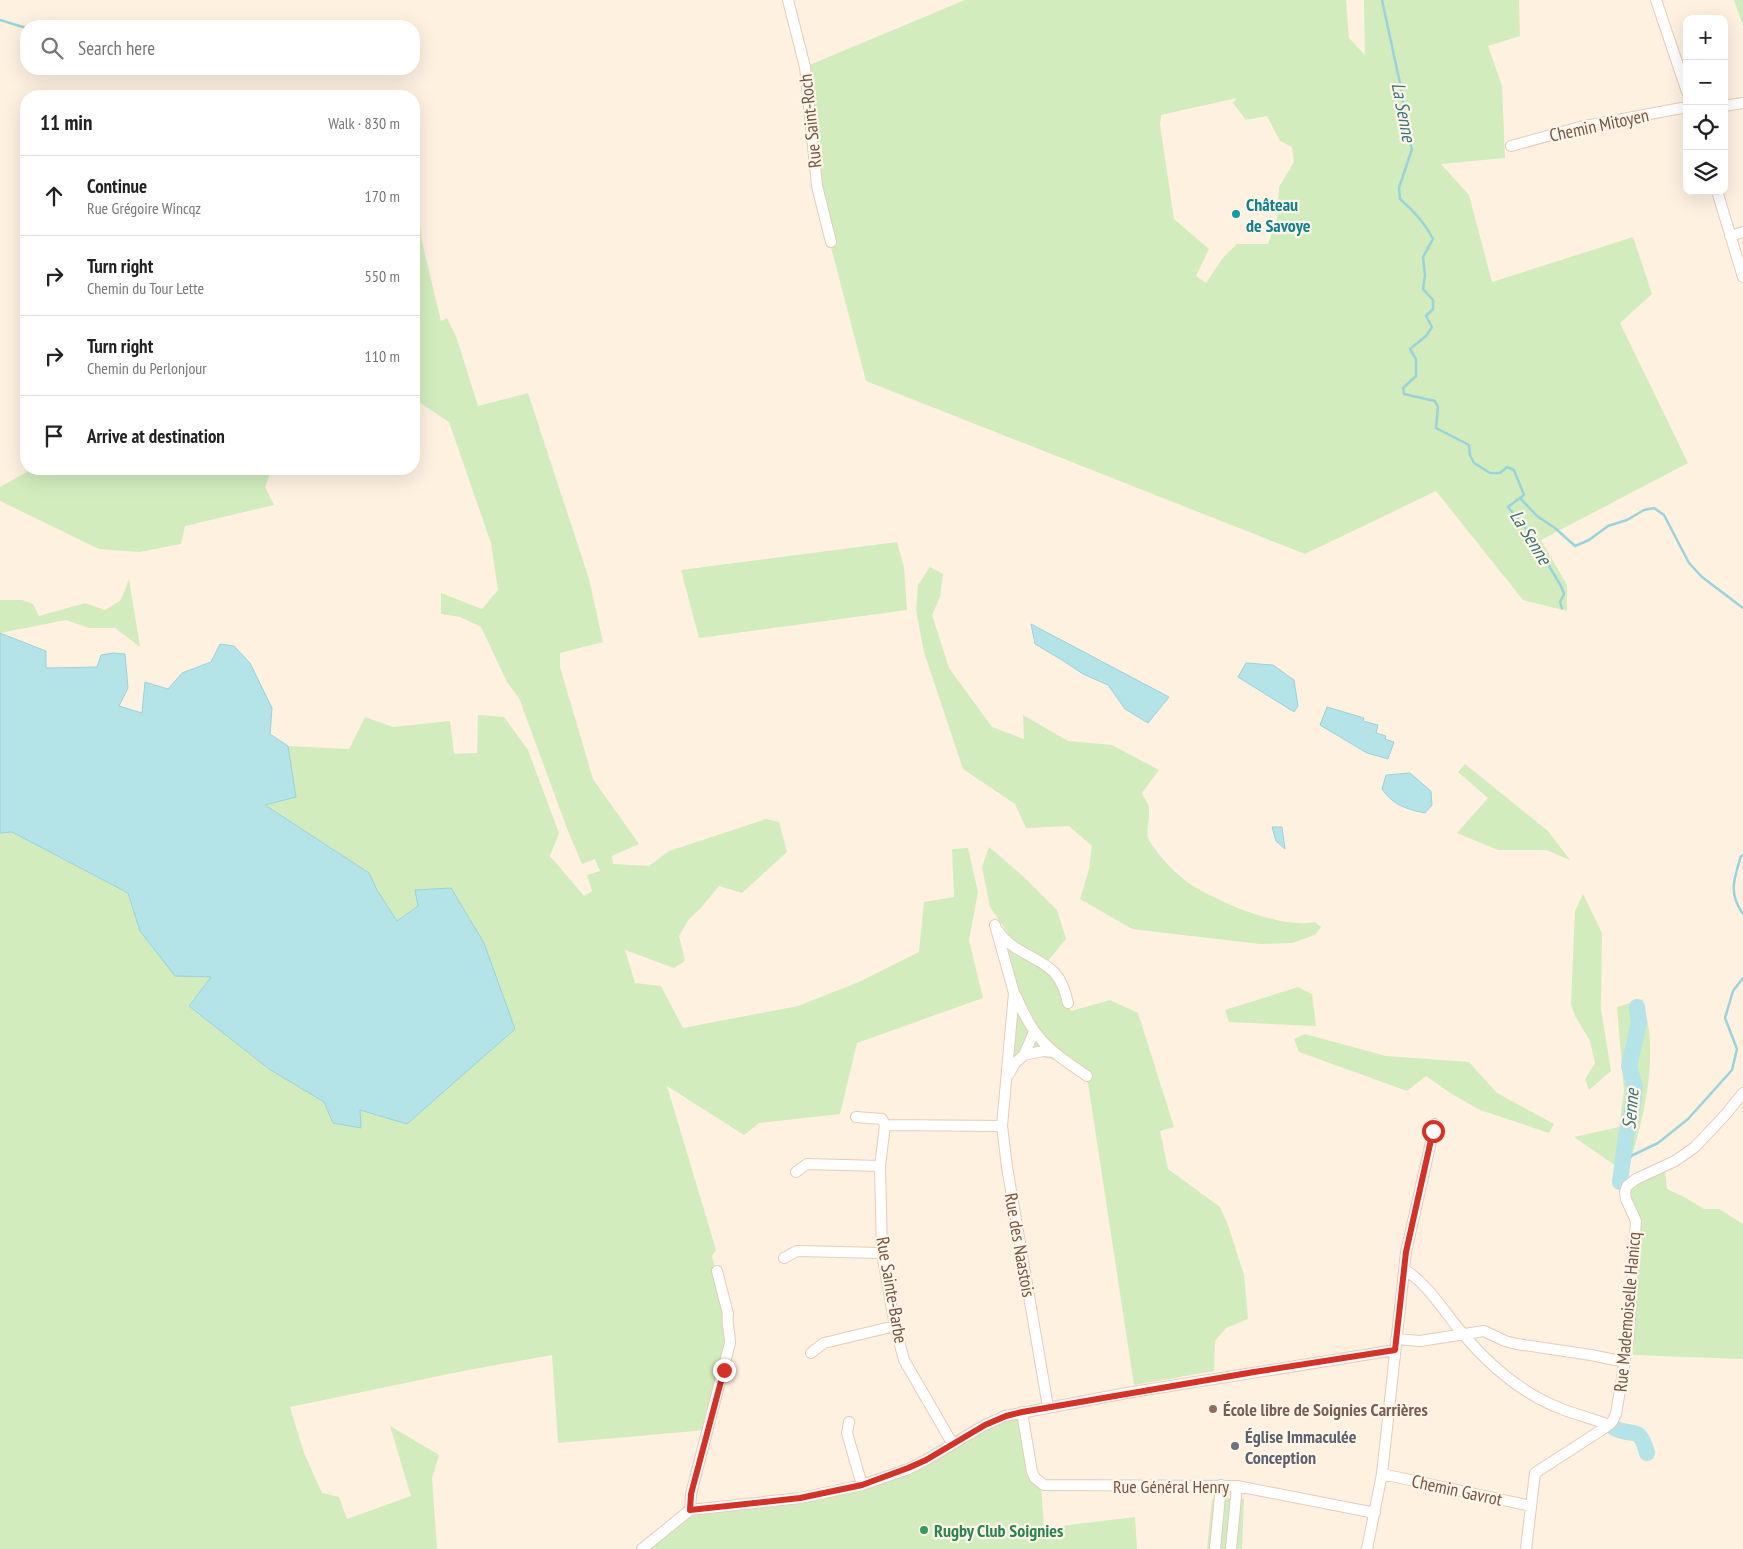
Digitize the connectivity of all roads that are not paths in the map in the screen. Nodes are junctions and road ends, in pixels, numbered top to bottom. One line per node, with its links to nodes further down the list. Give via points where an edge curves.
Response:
1 (788, 0): 11 (street, Rue Saint-Roch, via 805,67 817,186)
2 (1656, 0): 3 (street)
3 (1683, 80)
4 (1743, 102): 5 (street)
5 (1728, 105)
6 (1683, 108): 7 (street, Chemin Mitoyen, via 1580,127)
7 (1511, 146)
8 (1718, 195): 10 (street)
9 (1743, 232): 10 (street)
10 (1730, 236): 12 (street)
11 (831, 242)
12 (1743, 277)
13 (1018, 949): 14 (street, via 1006,952); 14 (street, Rue des Naastois, via 1000,935 995,925); 16 (street, Rue des Naastois, via 1051,968 1062,981)
14 (1004, 956): 15 (street, Rue des Naastois)
15 (1014, 993): 17 (street, Rue des Naastois); 21 (street, Rue des Naastois)
16 (1068, 1003)
17 (1034, 1032): 18 (street, Rue des Naastois); 19 (street, Rue des Naastois)
18 (1053, 1052): 19 (street); 20 (street, Rue des Naastois)
19 (1024, 1055): 21 (street, Rue des Naastois, via 1015,1063)
20 (1087, 1076)
21 (1006, 1081): 26 (street, Rue des Naastois)
22 (1743, 1093): 38 (street, Rue Mademoiselle Hanicq, via 1695,1147 1627,1186 1626,1199 1636,1221)
23 (856, 1117): 25 (street, via 882,1120)
24 (1435, 1124): 31 (street)
25 (884, 1125): 26 (street); 27 (street, Rue Sainte-Barbe)
26 (1002, 1126): 39 (street, Rue des Naastois, via 1006,1168)
27 (880, 1166): 28 (street, via 808,1164); 29 (street, Rue Sainte-Barbe)
28 (796, 1172)
29 (882, 1253): 30 (street, via 798,1251); 33 (street, Rue Sainte-Barbe)
30 (784, 1258)
31 (1404, 1269): 34 (street, via 1422,1283); 35 (street)
32 (717, 1271): 49 (street, via 728,1314 730,1343 691,1494)
33 (895, 1326): 37 (street, via 824,1343); 43 (street, Rue Sainte-Barbe, via 904,1360)
34 (1463, 1334): 35 (street, via 1420,1341); 38 (street, via 1484,1331 1517,1344); 42 (street, via 1499,1371 1525,1390 1563,1410)
35 (1396, 1339): 36 (street)
36 (1395, 1350): 39 (street); 44 (street)
37 (811, 1353)
38 (1625, 1362): 42 (street, Rue Mademoiselle Hanicq, via 1616,1414)
39 (1048, 1407): 40 (street)
40 (1022, 1412): 43 (street, via 996,1420); 46 (street, Rue Général Henry, via 1032,1472 1044,1485)
41 (849, 1422): 45 (street, via 847,1433)
42 (1609, 1424): 48 (street, via 1535,1473)
43 (952, 1443): 45 (street, via 926,1460)
44 (1382, 1474): 48 (street, Chemin Gavrot); 50 (street)
45 (862, 1485): 49 (street, via 800,1498)
46 (1221, 1485): 47 (street, Rue Général Henry); 52 (street)
47 (1237, 1486): 50 (street, Rue Général Henry); 53 (street)
48 (1531, 1506): 55 (street)
49 (690, 1510): 51 (street)
50 (1374, 1513): 54 (street)
51 (642, 1549)
52 (1215, 1549)
53 (1231, 1549)
54 (1366, 1549)
55 (1526, 1549)

